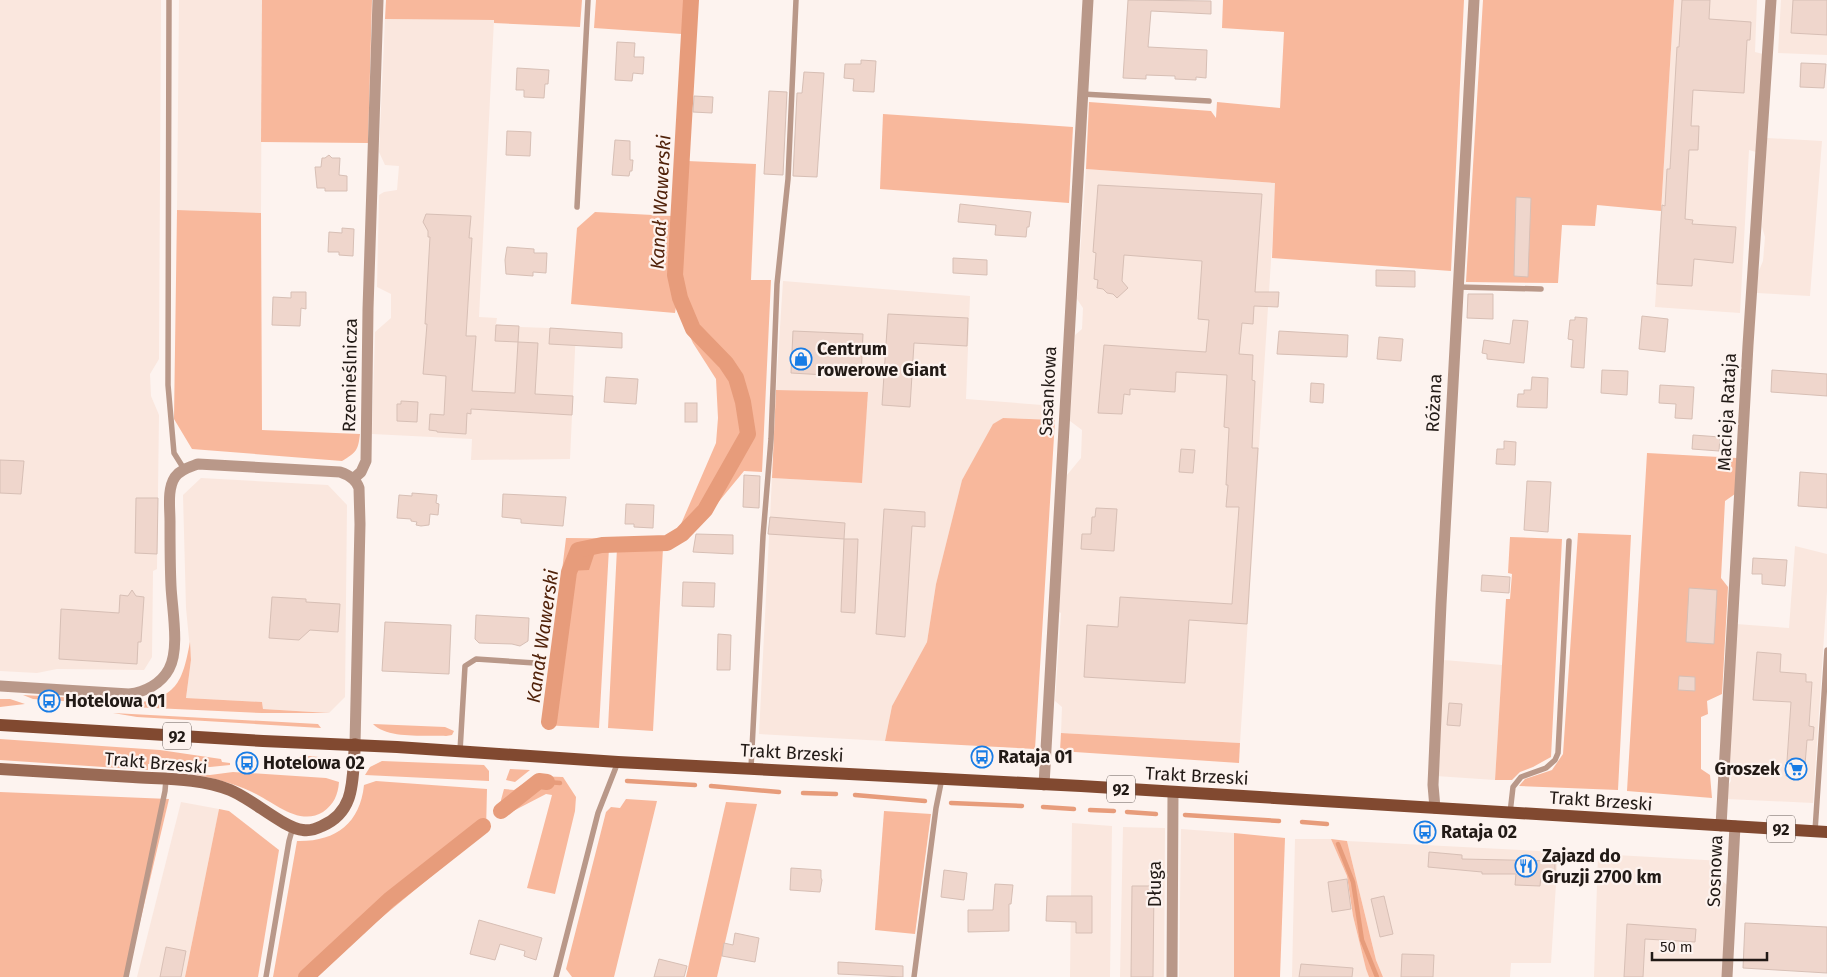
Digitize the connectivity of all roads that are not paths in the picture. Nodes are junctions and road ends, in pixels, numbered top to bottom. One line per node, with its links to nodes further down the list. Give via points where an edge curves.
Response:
1 (169, 0): 13 (lane, via 168,385 174,453)
2 (378, 0): 14 (street, Rzemieślnicza, via 366,462)
3 (588, 0): 10 (lane)
4 (796, 0): 23 (lane, via 788,180 777,284)
5 (1088, 0): 8 (street, Sasankowa)
6 (1474, 0): 11 (street, Różana)
7 (1771, 0): 31 (street, Macieja Rataja)
8 (1082, 94): 9 (lane); 27 (street, Sasankowa)
9 (1209, 101)
10 (577, 207)
11 (1458, 287): 12 (lane); 29 (street, Różana, via 1440,623 1433,785)
12 (1541, 289)
13 (184, 469): 14 (street, via 198,464 340,472); 18 (street, via 175,477 169,496 175,648 166,673 148,689 129,694)
14 (353, 479): 20 (street, via 359,488 360,524)
15 (1569, 541): 30 (lane, via 1558,753 1546,768 1522,777 1513,787)
16 (1827, 650): 34 (lane)
17 (535, 663): 21 (lane, via 476,659 465,666)
18 (0, 686)
19 (0, 724): 20 (main road, Trakt Brzeski / 92)
20 (354, 744): 21 (main road, Trakt Brzeski / 92); 33 (street, via 351,790 343,811 322,826 302,830)
21 (460, 752): 22 (main road, Trakt Brzeski / 92)
22 (618, 762): 23 (main road, Trakt Brzeski / 92); 37 (lane, via 598,813)
23 (751, 768): 25 (main road, Trakt Brzeski / 92)
24 (0, 769): 26 (street, Trakt Brzeski)
25 (942, 778): 27 (main road, Trakt Brzeski / 92); 38 (lane)
26 (166, 779): 33 (street, Trakt Brzeski, via 206,783 230,790); 35 (lane)
27 (1044, 784): 28 (main road, Trakt Brzeski / 92)
28 (1173, 792): 29 (main road, Trakt Brzeski / 92); 39 (street, Długa)
29 (1435, 808): 30 (main road, Trakt Brzeski / 92)
30 (1510, 812): 31 (main road, Trakt Brzeski / 92)
31 (1720, 826): 32 (main road, Trakt Brzeski / 92)
32 (1735, 826): 34 (main road, Trakt Brzeski / 92); 40 (street, Sosnowa)
33 (293, 827): 36 (lane)
34 (1821, 832)
35 (126, 977)
36 (266, 977)
37 (556, 977)
38 (914, 977)
39 (1172, 977)
40 (1728, 977)

